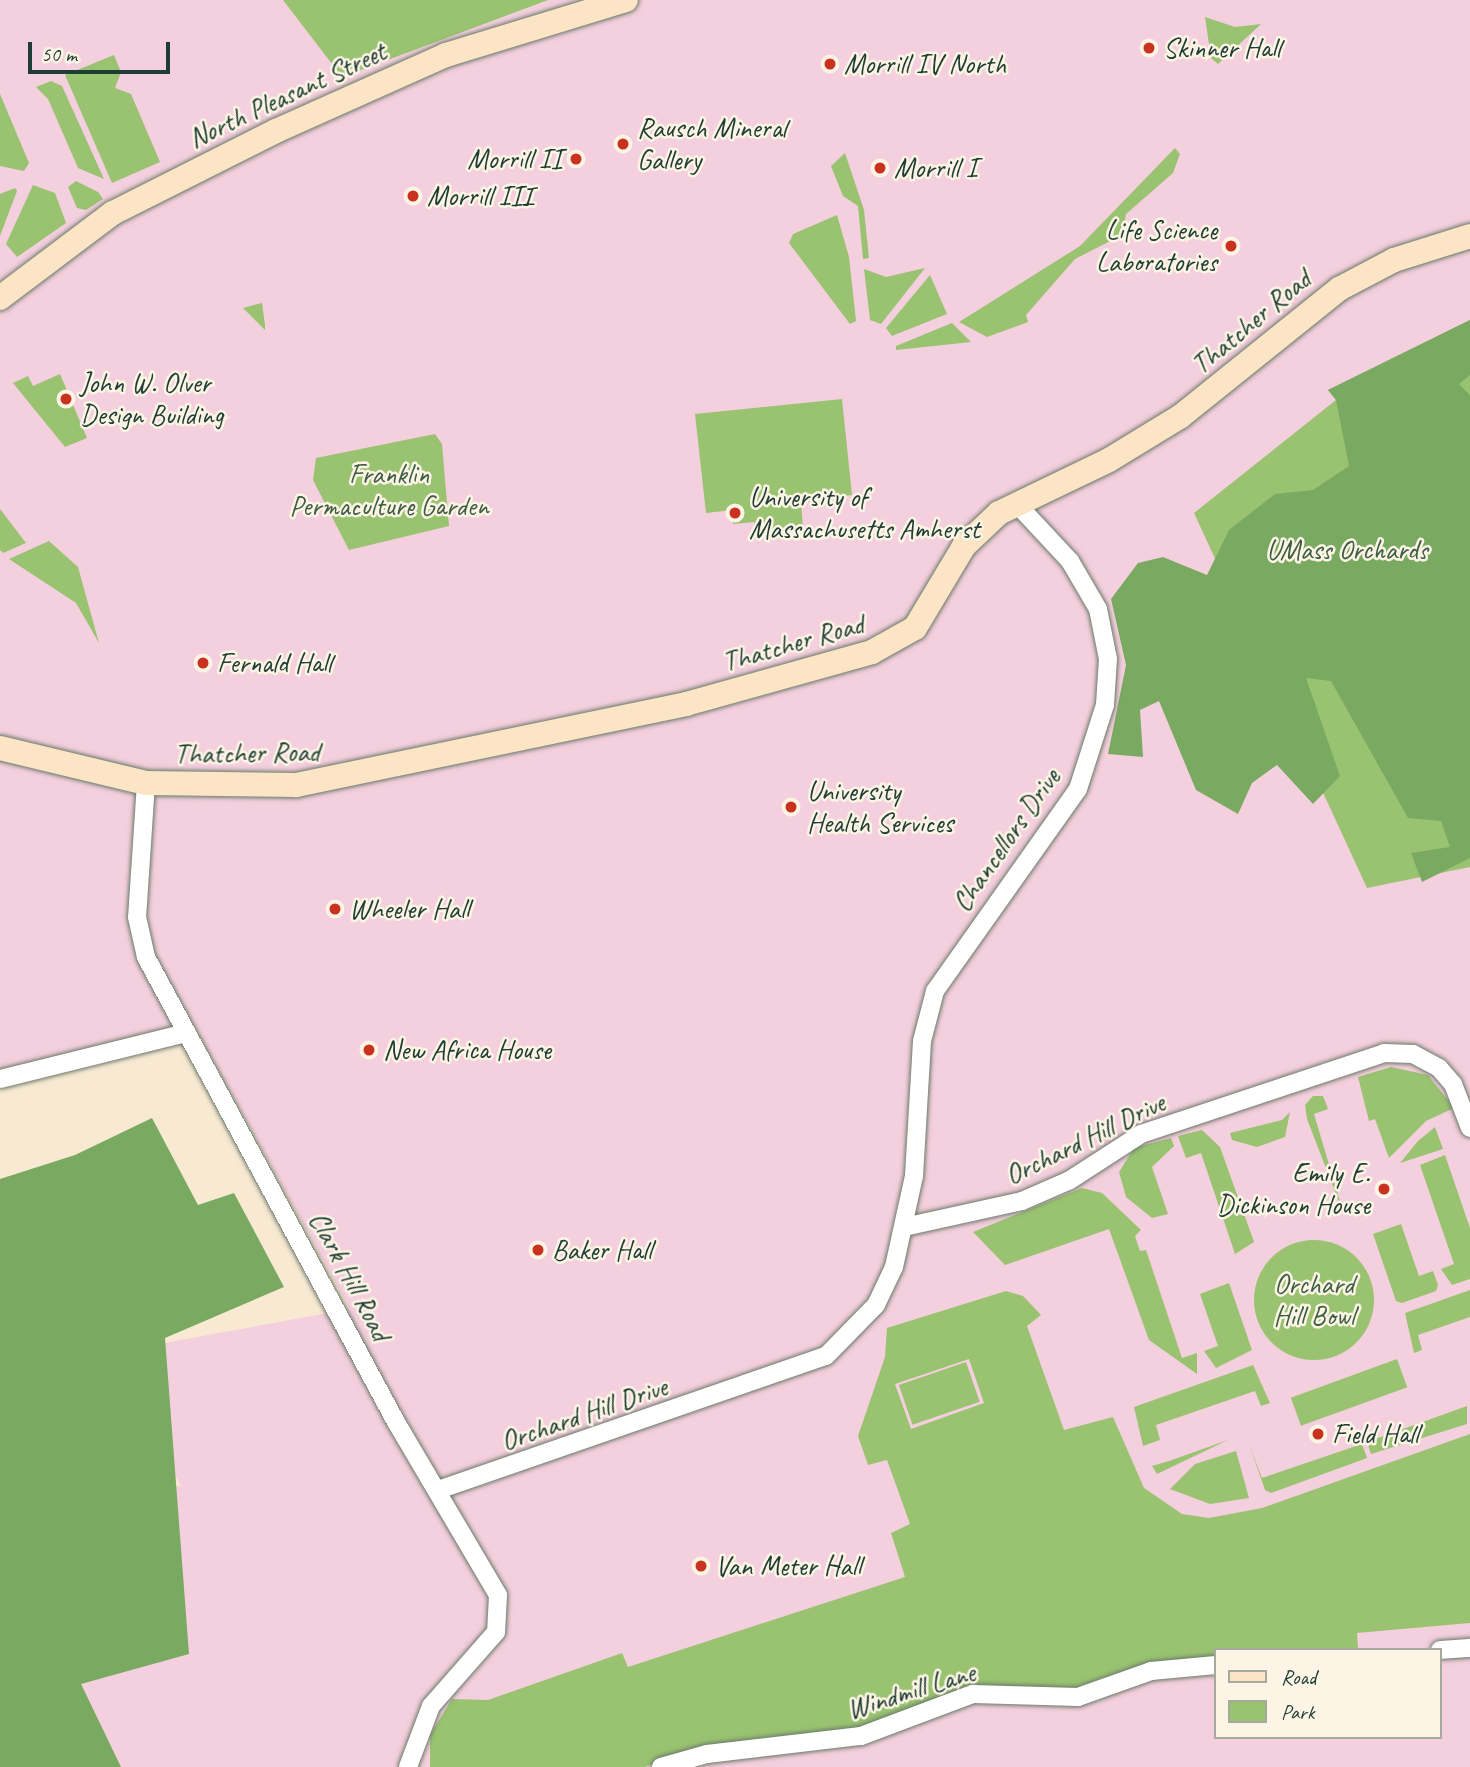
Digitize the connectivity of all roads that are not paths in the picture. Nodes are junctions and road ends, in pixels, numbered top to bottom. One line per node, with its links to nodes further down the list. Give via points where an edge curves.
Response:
1 (626, 0): 3 (street, North Pleasant Street, via 446,55 276,131 99,222)
2 (1470, 236): 4 (street, Thatcher Road, via 1394,260 1339,289 1181,416 1109,460)
3 (0, 298)
4 (1016, 503): 6 (street, Thatcher Road, via 964,546 908,634 818,669 338,780 262,786); 10 (street, Chancellors Drive, via 1070,561 1098,609 1108,659 1105,705 1078,789 935,991 922,1041 921,1136)
5 (0, 748): 6 (street, Thatcher Road)
6 (146, 783): 7 (street, Clark Hill Road, via 140,939)
7 (186, 1033): 8 (street); 11 (street, Clark Hill Road)
8 (0, 1079)
9 (1470, 1128): 10 (street, Orchard Hill Drive, via 1453,1084 1439,1068 1413,1054 1384,1053 1141,1134 1022,1201)
10 (904, 1227): 11 (street, Orchard Hill Drive, via 876,1305 826,1356)
11 (438, 1490): 15 (street, Clark Hill Road, via 491,1580 500,1621 431,1706)
12 (1470, 1648): 13 (street)
13 (1442, 1650)
14 (1214, 1665): 16 (street, Windmill Lane, via 1151,1671 1078,1697 973,1694 861,1736 707,1754)
15 (408, 1767)
16 (661, 1767)

